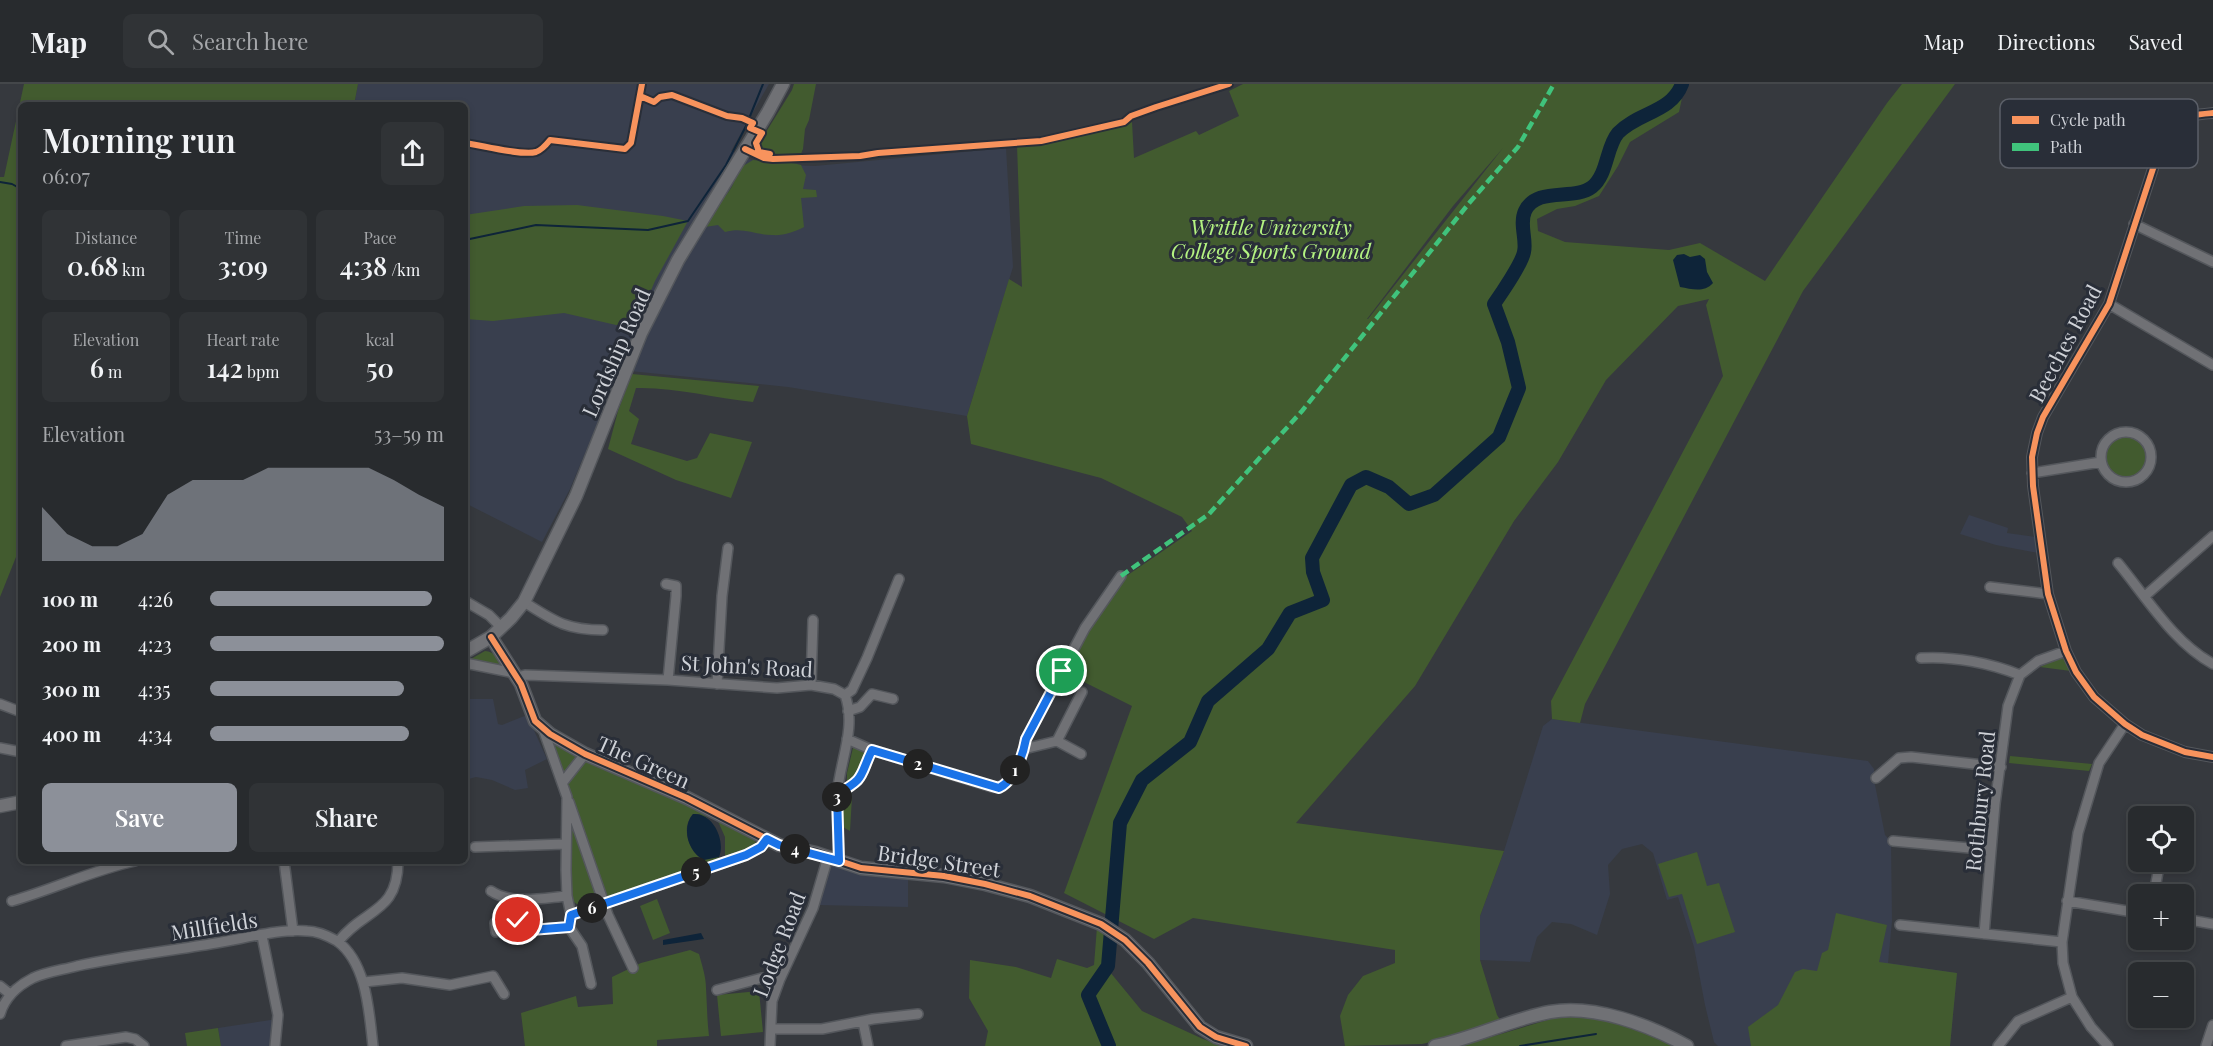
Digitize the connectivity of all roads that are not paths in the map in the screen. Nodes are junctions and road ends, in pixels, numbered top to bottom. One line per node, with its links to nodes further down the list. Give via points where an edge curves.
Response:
1 (783, 84): 20 (street, Lordship Road, via 678,260 640,333 576,496)
2 (2213, 113): 3 (street, Beeches Road)
3 (2198, 115)
4 (2153, 168): 5 (street, Beeches Road)
5 (2134, 224): 6 (street); 7 (street, Beeches Road)
6 (2213, 262)
7 (2109, 304): 8 (street); 10 (street, Beeches Road, via 2043,417)
8 (2213, 365)
9 (2101, 462): 9 (street, via 2109,476 2132,481 2150,466 2150,450 2140,436 2124,431 2108,438); 10 (street)
10 (2032, 473): 18 (street, Beeches Road)
11 (2213, 536): 19 (street)
12 (728, 548): 34 (street)
13 (2118, 563): 19 (street)
14 (1121, 576): 47 (street, via 1085,628)
15 (899, 579): 37 (street, via 852,690)
16 (666, 584): 33 (street, via 676,586)
17 (1989, 587): 18 (street)
18 (2048, 594): 27 (street, Beeches Road)
19 (2145, 596): 30 (street, via 2179,638)
20 (524, 602): 23 (street, Lordship Road); 24 (street, via 564,626)
21 (468, 603): 23 (street)
22 (813, 620): 35 (street)
23 (501, 627): 25 (street, Lordship Road)
24 (603, 630)
25 (490, 637): 26 (street, Lordship Road); 31 (street, The Green)
26 (468, 650)
27 (2066, 651): 32 (street, via 2038,661); 42 (street, Beeches Road, via 2094,697)
28 (1921, 658): 32 (street, via 1997,665)
29 (468, 664): 31 (street, St John's Road)
30 (2213, 664)
31 (515, 675): 33 (street, St John's Road); 43 (street, The Green, via 532,716)
32 (2020, 675): 53 (street, Rothbury Road, via 2008,706)
33 (668, 680): 34 (street, St John's Road)
34 (717, 684): 35 (street, St John's Road, via 777,688)
35 (811, 685): 37 (street, St John's Road)
36 (1082, 692): 45 (street)
37 (845, 695): 41 (street, Lodge Road)
38 (893, 699): 41 (street, via 872,694 860,707)
39 (0, 704): 40 (street)
40 (18, 711)
41 (849, 711): 44 (street, Lodge Road)
42 (2125, 724): 52 (street, Beeches Road, via 2169,747); 72 (street, via 2098,763 2078,833)
43 (543, 729): 50 (street, The Green); 55 (street, The Green)
44 (848, 739): 48 (street); 56 (street, Lodge Road)
45 (1057, 741): 47 (street); 51 (street)
46 (0, 748): 49 (street)
47 (1024, 749): 48 (street, via 1012,778 999,788)
48 (872, 750): 56 (street, via 864,774)
49 (18, 751)
50 (585, 754): 55 (street, The Green); 60 (street, The Green, via 687,798)
51 (1081, 754)
52 (2213, 757)
53 (2001, 767): 54 (street, via 1899,758); 64 (street, Rothbury Road)
54 (1876, 778)
55 (563, 782): 57 (street, The Green)
56 (837, 794): 65 (street, Lodge Road)
57 (567, 797): 62 (street, The Green); 73 (street, The Green)
58 (18, 803): 59 (street)
59 (0, 806)
60 (767, 839): 65 (street, The Green); 73 (street, via 746,855)
61 (1893, 841): 64 (street)
62 (566, 844): 63 (street); 70 (street, The Green)
63 (475, 847)
64 (1991, 850): 82 (street, Rothbury Road)
65 (833, 859): 88 (street, Lodge Road); 110 (street, Bridge Street, via 870,870 985,884 1106,926 1148,963 1200,1027 1216,1037)
66 (104, 864): 71 (street)
67 (284, 864): 80 (street)
68 (398, 864): 84 (street, via 397,882 389,898)
69 (491, 891): 70 (street, via 514,900)
70 (567, 896): 75 (street, The Green)
71 (12, 901)
72 (2067, 901): 74 (street); 85 (street)
73 (604, 904): 75 (street); 87 (street, The Green)
74 (2128, 911)
75 (571, 915): 79 (street)
76 (2194, 921): 77 (street)
77 (2213, 924)
78 (1900, 925): 82 (street)
79 (569, 927): 81 (street, via 531,930 518,920 495,923); 92 (street, via 582,946)
80 (293, 931): 83 (street, Millfields); 84 (street, Millfields, via 318,933)
81 (496, 932)
82 (1984, 934): 85 (street)
83 (262, 936): 96 (street, Millfields, via 44,974); 106 (street, via 278,1015)
84 (338, 942): 91 (street, via 356,963)
85 (2062, 942): 98 (street)
86 (493, 965): 89 (street)
87 (633, 968)
88 (785, 970): 90 (street); 94 (street, Lodge Road)
89 (493, 976): 91 (street, via 450,986 402,978); 97 (street)
90 (762, 978): 94 (street); 95 (street)
91 (364, 982): 107 (street)
92 (591, 984)
93 (0, 986): 96 (street)
94 (777, 986): 103 (street, Lodge Road)
95 (717, 990)
96 (10, 994): 99 (street)
97 (504, 994)
98 (2072, 997): 113 (street, via 2018,1021); 114 (street)
99 (0, 1014)
100 (918, 1014): 101 (street)
101 (863, 1022): 103 (street, via 822,1029); 109 (street)
102 (2213, 1025): 115 (street)
103 (771, 1029): 108 (street, Lodge Road)
104 (66, 1046): 105 (street, via 126,1036)
105 (144, 1046)
106 (275, 1046)
107 (372, 1046)
108 (770, 1046)
109 (868, 1046)
110 (1246, 1046)
111 (1435, 1046): 112 (street, via 1540,1014 1569,1010 1631,1021)
112 (1687, 1046)
113 (1998, 1046)
114 (2108, 1046)
115 (2206, 1046)

